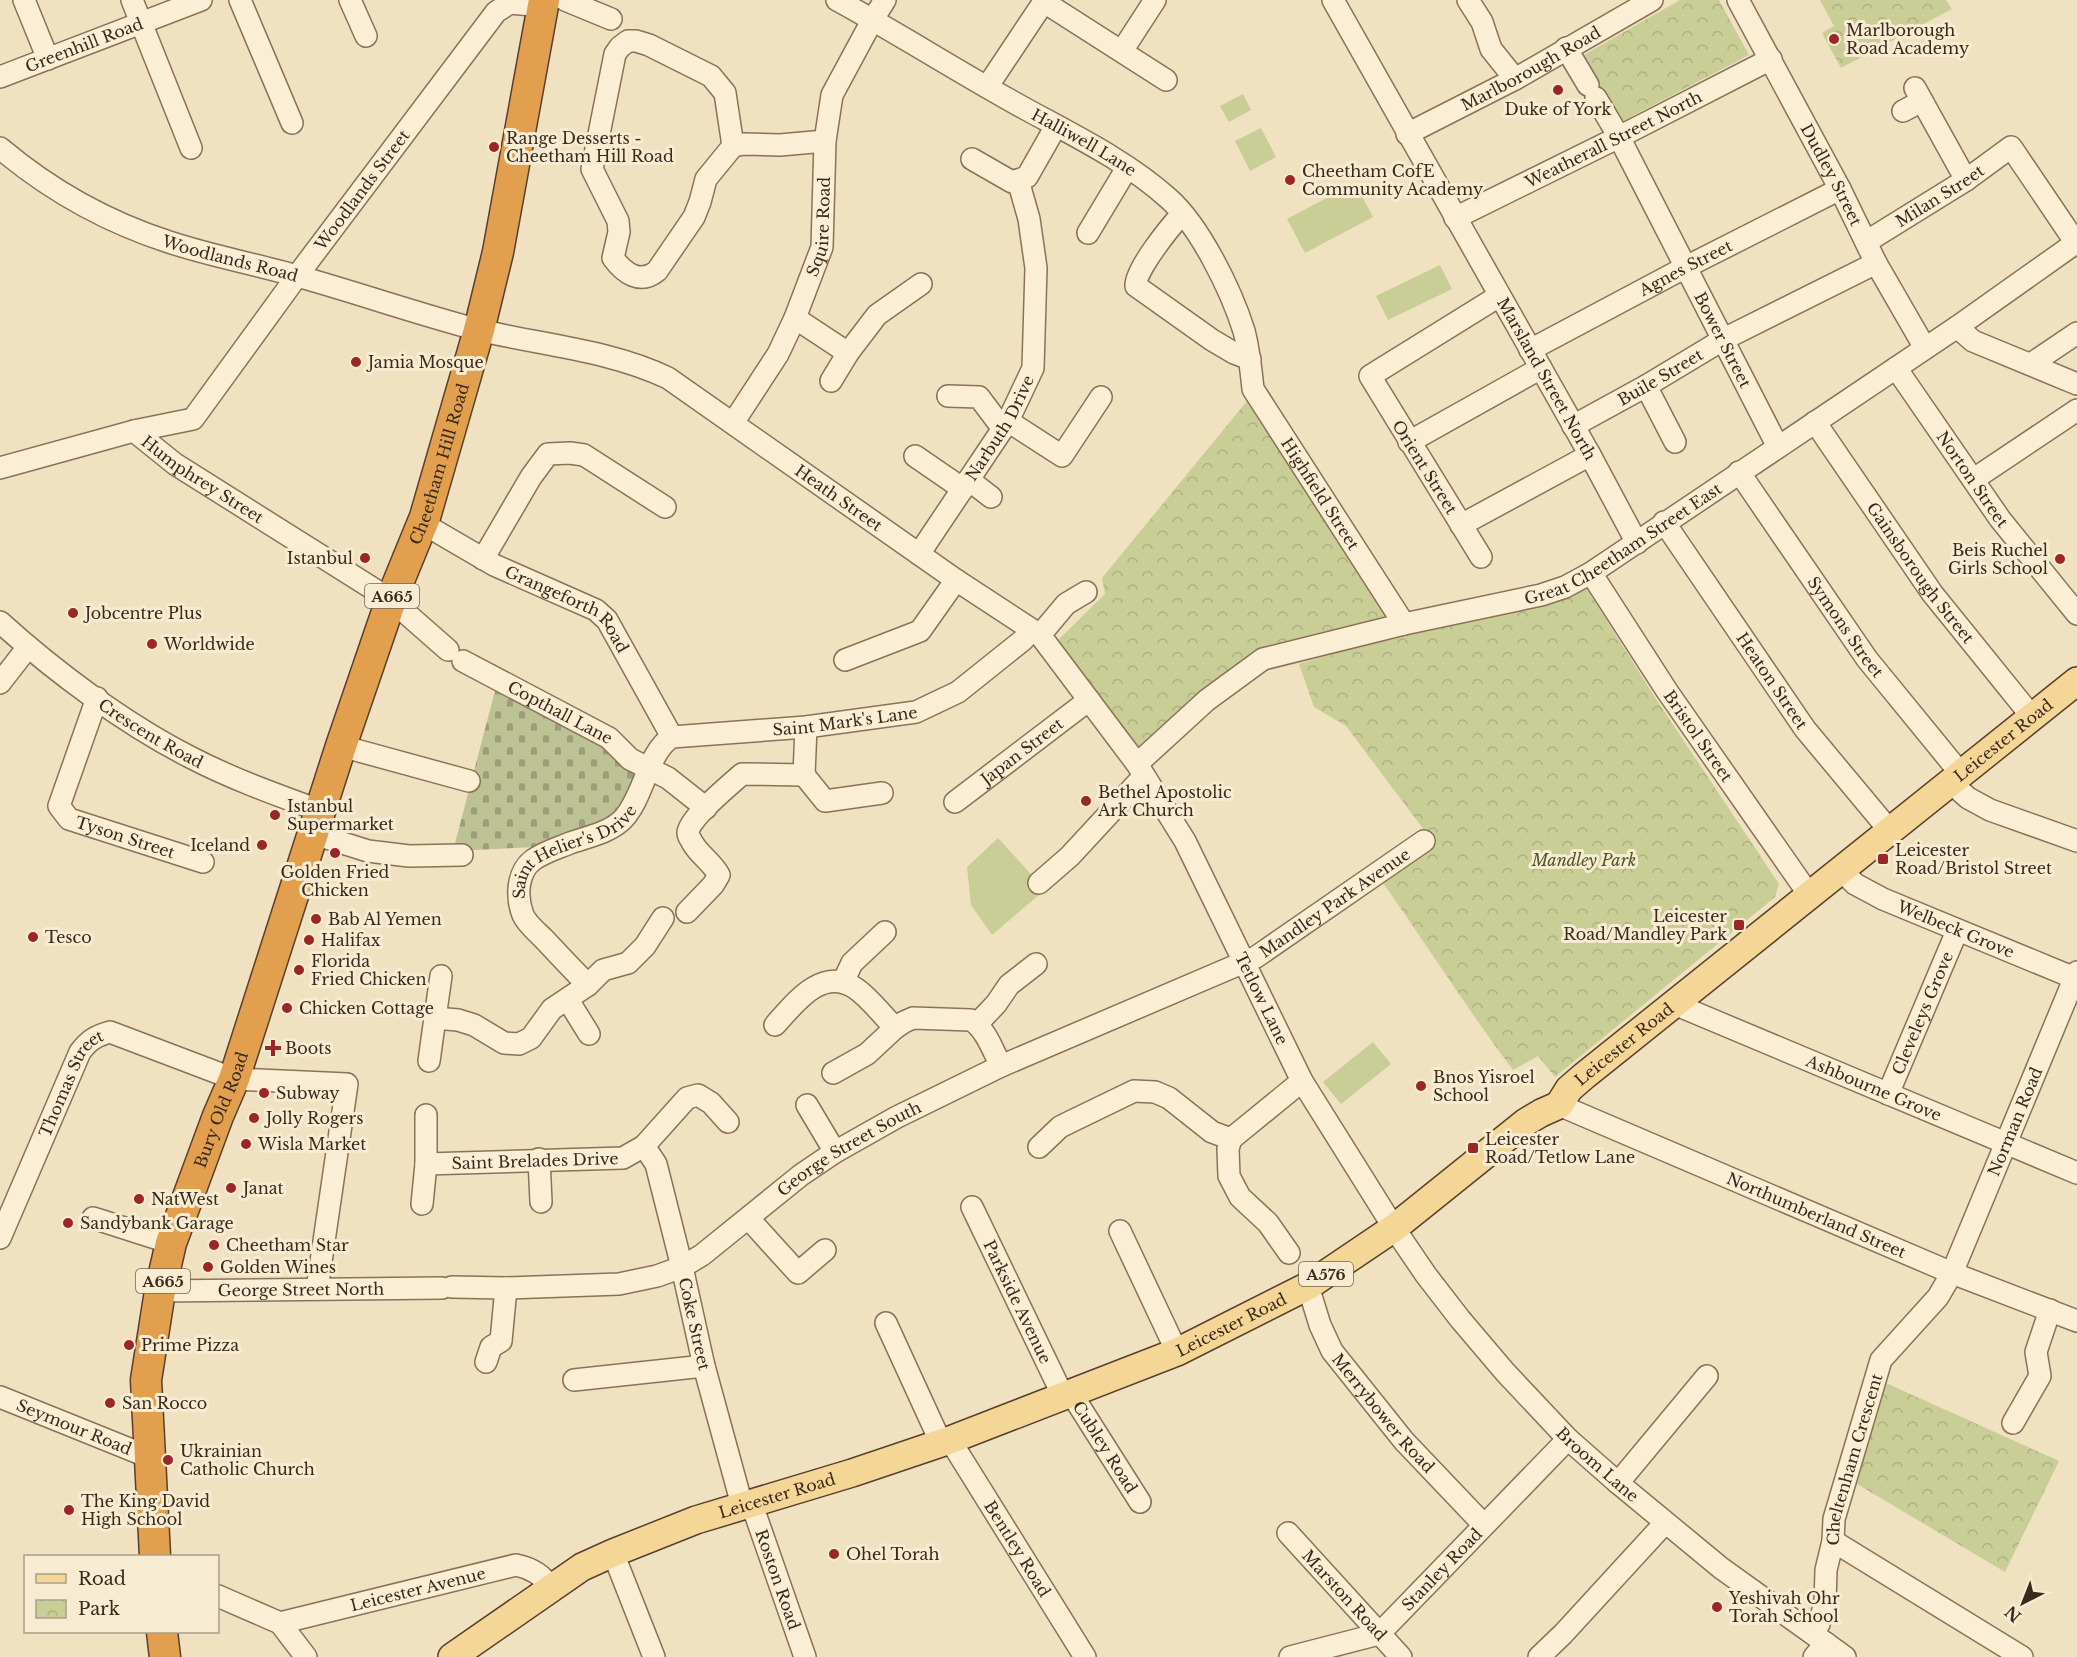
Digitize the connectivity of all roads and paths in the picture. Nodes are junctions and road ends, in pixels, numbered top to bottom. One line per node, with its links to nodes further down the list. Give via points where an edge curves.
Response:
1 (24, 0): 22 (street)
2 (132, 0): 18 (street)
3 (201, 0): 18 (street, Greenhill Road)
4 (240, 0): 29 (street)
5 (350, 0): 19 (street)
6 (837, 0): 17 (street, Halliwell Lane)
7 (885, 0): 17 (street, Squire Road)
8 (1155, 0): 21 (street)
9 (1333, 0): 31 (street, Marsland Street North)
10 (1468, 0): 25 (street, via 1482,22 1491,49)
11 (1652, 0): 15 (street, Marlborough Road)
12 (1738, 0): 23 (street, Dudley Street)
13 (1045, 1): 21 (street); 27 (street)
14 (551, 2): 16 (street, Woodlands Street); 49 (street, Woodlands Street, via 510,3 496,12); 54 (highway, Cheetham Hill Road / A665)
15 (1618, 8): 20 (street, Marlborough Road)
16 (611, 19)
17 (873, 20): 27 (street, Halliwell Lane); 33 (street, Squire Road, via 832,95)
18 (141, 22): 22 (street, Greenhill Road); 36 (street)
19 (366, 36)
20 (1566, 48): 25 (street, Marlborough Road); 32 (street, Bower Street)
21 (1122, 51): 26 (street)
22 (48, 59): 24 (street, Greenhill Road)
23 (1771, 59): 32 (street, Weatherall Street North); 41 (street, Dudley Street)
24 (0, 77)
25 (1515, 79): 31 (street, Marlborough Road)
26 (1166, 80)
27 (987, 87): 30 (street, Halliwell Lane)
28 (1903, 111): 40 (street, via 1918,94)
29 (292, 123)
30 (1056, 126): 38 (street, Halliwell Lane); 39 (street, via 1027,177)
31 (1407, 134): 43 (street, Marsland Street North)
32 (1619, 137): 43 (street, Weatherall Street North); 48 (street, Bower Street)
33 (825, 141): 34 (street); 52 (street, Squire Road, via 822,247)
34 (733, 146): 34 (street, via 706,179 694,217 657,271 644,278 619,267 613,258 618,221 592,169 615,54 620,47 628,41 649,45 711,76 725,93)
35 (0, 148): 49 (street, Woodlands Road, via 49,186 119,224 172,243)
36 (191, 148)
37 (972, 159): 39 (street, via 1012,182)
38 (1127, 168): 42 (street, Halliwell Lane, via 1169,199); 44 (street)
39 (1018, 180): 72 (street, Narbuth Drive, via 1036,268 1033,368)
40 (1966, 180): 45 (street, Milan Street); 46 (street, Milan Street, via 2011,147)
41 (1840, 189): 45 (street, Dudley Street); 48 (street, Agnes Street)
42 (1182, 214): 60 (street, Halliwell Lane, via 1207,250 1232,299); 60 (street, via 1138,274 1136,286 1212,340)
43 (1455, 218): 51 (street, Marsland Street North)
44 (1088, 233)
45 (1866, 242): 47 (street, Dudley Street)
46 (2077, 243): 53 (street, Great Cheetham Street East)
47 (1876, 263): 56 (street, Buile Street); 57 (street, Dudley Street)
48 (1686, 267): 56 (street, Bower Street); 58 (street, Agnes Street)
49 (297, 276): 54 (street, Woodlands Road); 74 (street, Woodlands Street, via 193,419)
50 (921, 284): 59 (street, via 877,315)
51 (1499, 296): 58 (street, Marsland Street North); 75 (street, Orient Street, via 1370,376)
52 (795, 318): 59 (street); 71 (street, Squire Road, via 778,354)
53 (1958, 327): 57 (street, Great Cheetham Street East); 61 (street, via 1973,341)
54 (479, 330): 71 (street, Heath Street, via 645,368 668,378); 87 (highway, Cheetham Hill Road / A665)
55 (2077, 333): 61 (street)
56 (1724, 339): 66 (street, Buile Street); 77 (street, Bower Street)
57 (1925, 348): 63 (street, Great Cheetham Street East)
58 (1530, 350): 62 (street, Marsland Street North)
59 (848, 353): 64 (street)
60 (1250, 359): 99 (street, Highfield Street, via 1253,389)
61 (2031, 364): 65 (street)
62 (1540, 368): 73 (street, Marsland Street North); 75 (street)
63 (1896, 368): 70 (street, Great Cheetham Street East); 82 (street, Norton Street)
64 (831, 381)
65 (2077, 384)
66 (1646, 386): 73 (street, Buile Street); 76 (street)
67 (948, 396): 72 (street, via 979,397)
68 (1101, 397): 72 (street, via 1062,456)
69 (2077, 410): 82 (street)
70 (1815, 422): 77 (street, Great Cheetham Street East); 107 (street, Gainsborough Street, via 1932,592)
71 (733, 423): 90 (street, Heath Street)
72 (1005, 425): 83 (street, Narbuth Drive)
73 (1573, 426): 78 (street, Marsland Street North)
74 (134, 431): 80 (street, Humphrey Street); 96 (street, Humphrey Street, via 175,464)
75 (1409, 442): 88 (street, Orient Street)
76 (1675, 442)
77 (1778, 447): 81 (street, Great Cheetham Street East)
78 (1590, 455): 88 (street); 89 (street, Marsland Street North)
79 (915, 456): 83 (street)
80 (0, 468)
81 (1739, 472): 86 (street, Great Cheetham Street East); 114 (street, Symons Street, via 1867,659)
82 (1974, 479): 97 (street, Norton Street, via 2000,519)
83 (966, 485): 84 (street); 90 (street, Narbuth Drive)
84 (991, 496)
85 (665, 507): 92 (street, via 584,455 548,454)
86 (1664, 522): 89 (street, Great Cheetham Street East); 120 (street, Heaton Street, via 1805,729)
87 (422, 523): 92 (street, Grangeforth Road); 96 (highway, Cheetham Hill Road / A665)
88 (1461, 525): 91 (street, Orient Street)
89 (1636, 543): 93 (street, Great Cheetham Street East)
90 (918, 554): 94 (street, Heath Street)
91 (1481, 557)
92 (483, 559): 109 (street, Grangeforth Road, via 586,605 607,620)
93 (1591, 573): 99 (street, Great Cheetham Street East, via 1541,595); 127 (street, Bristol Street, via 1667,691)
94 (956, 579): 100 (street, Heath Street); 102 (street, via 920,631)
95 (1086, 592): 100 (street, Saint Mark's Lane, via 1066,604)
96 (391, 600): 110 (highway, Cheetham Hill Road / A665); 111 (street, Copthall Lane, via 455,656 609,738 630,759)
97 (2077, 614)
98 (0, 622): 101 (street, Crescent Road)
99 (1404, 624): 112 (street, Great Cheetham Street East, via 1263,660 1207,700)
100 (1036, 632): 106 (street, Heath Street); 108 (street, Saint Mark's Lane, via 958,692 916,712)
101 (28, 647): 104 (street); 105 (street, Crescent Road)
102 (845, 660)
103 (2077, 681): 107 (main road, Leicester Road / A576)
104 (0, 683)
105 (97, 698): 119 (street, Crescent Road, via 189,757); 124 (street, Tyson Street, via 59,806 69,819)
106 (1089, 700): 112 (street, Heath Street); 117 (street, Japan Street)
107 (2033, 717): 114 (main road, Leicester Road / A576)
108 (806, 727): 109 (street, Saint Mark's Lane); 113 (street)
109 (672, 736): 111 (street, via 659,749)
110 (341, 746): 115 (street); 119 (highway, Cheetham Hill Road / A665)
111 (650, 770): 118 (street, Copthall Lane, via 668,778); 137 (street, Saint Helier's Drive, via 631,808 617,824 544,853 522,873 521,905 527,922)
112 (1140, 770): 126 (street, Great Cheetham Street East, via 1070,856); 132 (street, Tetlow Lane, via 1185,841)
113 (804, 775): 116 (street, via 824,809); 118 (street, via 742,774)
114 (1955, 778): 120 (main road, Leicester Road / A576); 122 (street, Symons Street, via 1968,798 1990,810)
115 (469, 781)
116 (882, 793)
117 (955, 802)
118 (706, 808): 128 (street, via 690,825 688,834 719,875)
119 (318, 822): 123 (street, Crescent Road, via 368,850 409,856); 148 (highway, Bury Old Road / A665)
120 (1890, 831): 125 (main road, Leicester Road / A576)
121 (1424, 841): 132 (street, Mandley Park Avenue)
122 (2077, 841)
123 (462, 855)
124 (203, 862)
125 (1842, 871): 127 (main road, Leicester Road / A576); 130 (street, Welbeck Grove, via 1854,884)
126 (1039, 883)
127 (1809, 896): 139 (main road, Leicester Road / A576)
128 (687, 912)
129 (663, 918): 137 (street, via 628,963 603,970)
130 (1957, 931): 135 (street, Welbeck Grove); 150 (street, Cleveleys Grove)
131 (885, 932): 136 (street, via 852,963)
132 (1245, 962): 146 (street, George Street South); 149 (street, Tetlow Lane)
133 (1036, 964): 141 (street, via 1009,985)
134 (441, 976): 140 (street)
135 (2076, 976): 156 (street, Norman Road)
136 (843, 982): 142 (street, via 827,982 808,990); 143 (street, via 856,989)
137 (588, 985): 138 (street)
138 (568, 1000): 140 (street, via 552,1010 531,1038 519,1044 504,1043 458,1020); 144 (street)
139 (1672, 1003): 150 (street, Ashbourne Grove); 152 (main road, Leicester Road / A576, via 1569,1089)
140 (435, 1018): 145 (street)
141 (977, 1024): 143 (street, via 964,1019 913,1018); 146 (street)
142 (775, 1025)
143 (895, 1028): 147 (street, via 867,1054)
144 (589, 1034)
145 (429, 1061)
146 (1001, 1066): 159 (street, George Street South)
147 (833, 1073)
148 (234, 1079): 170 (street, Thomas Street, via 110,1032 87,1042); 171 (highway, Bury Old Road / A665); 179 (street, Thomas Street, via 347,1084)
149 (1302, 1081): 155 (street); 168 (street, Tetlow Lane)
150 (1888, 1094): 156 (street, Ashbourne Grove)
151 (807, 1104): 159 (street)
152 (1559, 1105): 168 (main road, Leicester Road / A576, via 1526,1122); 175 (street, Northumberland Street)
153 (426, 1115): 161 (street, Saint Brelades Drive)
154 (728, 1122): 157 (street, Saint Brelades Drive, via 698,1095 687,1098)
155 (1231, 1139): 158 (street, via 1212,1132 1169,1098 1155,1092 1134,1091 1060,1127); 173 (street, via 1229,1176 1240,1197 1268,1223)
156 (2006, 1143): 162 (street, Ashbourne Grove); 175 (street, Norman Road)
157 (644, 1146): 160 (street, Saint Brelades Drive, via 622,1158); 174 (street, Coke Street, via 656,1164)
158 (1039, 1147)
159 (835, 1152): 167 (street, George Street South)
160 (539, 1159): 161 (street, Saint Brelades Drive); 163 (street)
161 (426, 1164): 164 (street)
162 (2077, 1173)
163 (541, 1202)
164 (422, 1204)
165 (972, 1207): 189 (street, Parkside Avenue)
166 (93, 1218): 171 (street)
167 (748, 1219): 172 (street, via 802,1282); 174 (street, George Street South)
168 (1394, 1228): 176 (main road, Leicester Road / A576); 192 (street, Broom Lane, via 1460,1319)
169 (1120, 1231): 184 (street)
170 (0, 1238)
171 (171, 1243): 180 (highway, Bury Old Road / A665)
172 (825, 1250)
173 (1289, 1253)
174 (682, 1267): 178 (street, George Street South, via 620,1284); 186 (street, Coke Street)
175 (1952, 1273): 181 (street, Northumberland Street); 201 (street, Cheltenham Crescent, via 1938,1297 1881,1360 1834,1519)
176 (1308, 1286): 184 (main road, Leicester Road / A576); 199 (street, Merrybower Road, via 1332,1351 1404,1441)
177 (447, 1288): 178 (street, George Street South); 179 (street, George Street North)
178 (506, 1288): 185 (street, via 508,1345 491,1347)
179 (317, 1289): 180 (street, George Street North)
180 (160, 1291): 194 (highway, Bury Old Road / A665, via 146,1380)
181 (2050, 1310): 182 (street, Northumberland Street); 191 (street, via 2036,1352 2040,1376)
182 (2077, 1321)
183 (886, 1323): 193 (street, Bentley Road)
184 (1177, 1352): 189 (main road, Leicester Road / A576)
185 (486, 1362)
186 (704, 1366): 188 (street); 197 (street, Coke Street)
187 (1707, 1376): 195 (street)
188 (574, 1380)
189 (1067, 1395): 193 (main road, Leicester Road / A576); 196 (street, Cubley Road)
190 (0, 1397): 194 (street, Seymour Road)
191 (2013, 1424)
192 (1568, 1439): 195 (street, Broom Lane); 199 (street, Stanley Road)
193 (945, 1441): 197 (main road, Leicester Road / A576); 215 (street, Bentley Road)
194 (149, 1457): 203 (highway, Bury Old Road / A665)
195 (1618, 1482): 198 (street, Broom Lane)
196 (1140, 1502)
197 (747, 1504): 202 (main road, Leicester Road / A576); 214 (street, Roston Road)
198 (1665, 1522): 209 (street, Broom Lane); 218 (street)
199 (1484, 1525): 208 (street, Stanley Road)
200 (1288, 1533): 208 (street, Marston Road)
201 (1833, 1541): 209 (street, Cheltenham Crescent); 220 (street)
202 (613, 1553): 204 (main road, Leicester Road / A576); 213 (street)
203 (155, 1555)
204 (550, 1588): 206 (street, Leicester Avenue, via 544,1577 516,1565); 212 (main road, Leicester Road / A576)
205 (219, 1596): 206 (street)
206 (280, 1623): 211 (street)
207 (162, 1633): 210 (highway)
208 (1379, 1634): 216 (street); 217 (street, Marston Road)
209 (1818, 1645): 219 (street, Broom Lane)
210 (165, 1657)
211 (306, 1657)
212 (452, 1657)
213 (654, 1657)
214 (806, 1657)
215 (1085, 1657)
216 (1290, 1657)
217 (1401, 1657)
218 (1539, 1657)
219 (1845, 1657)
220 (2022, 1657)

